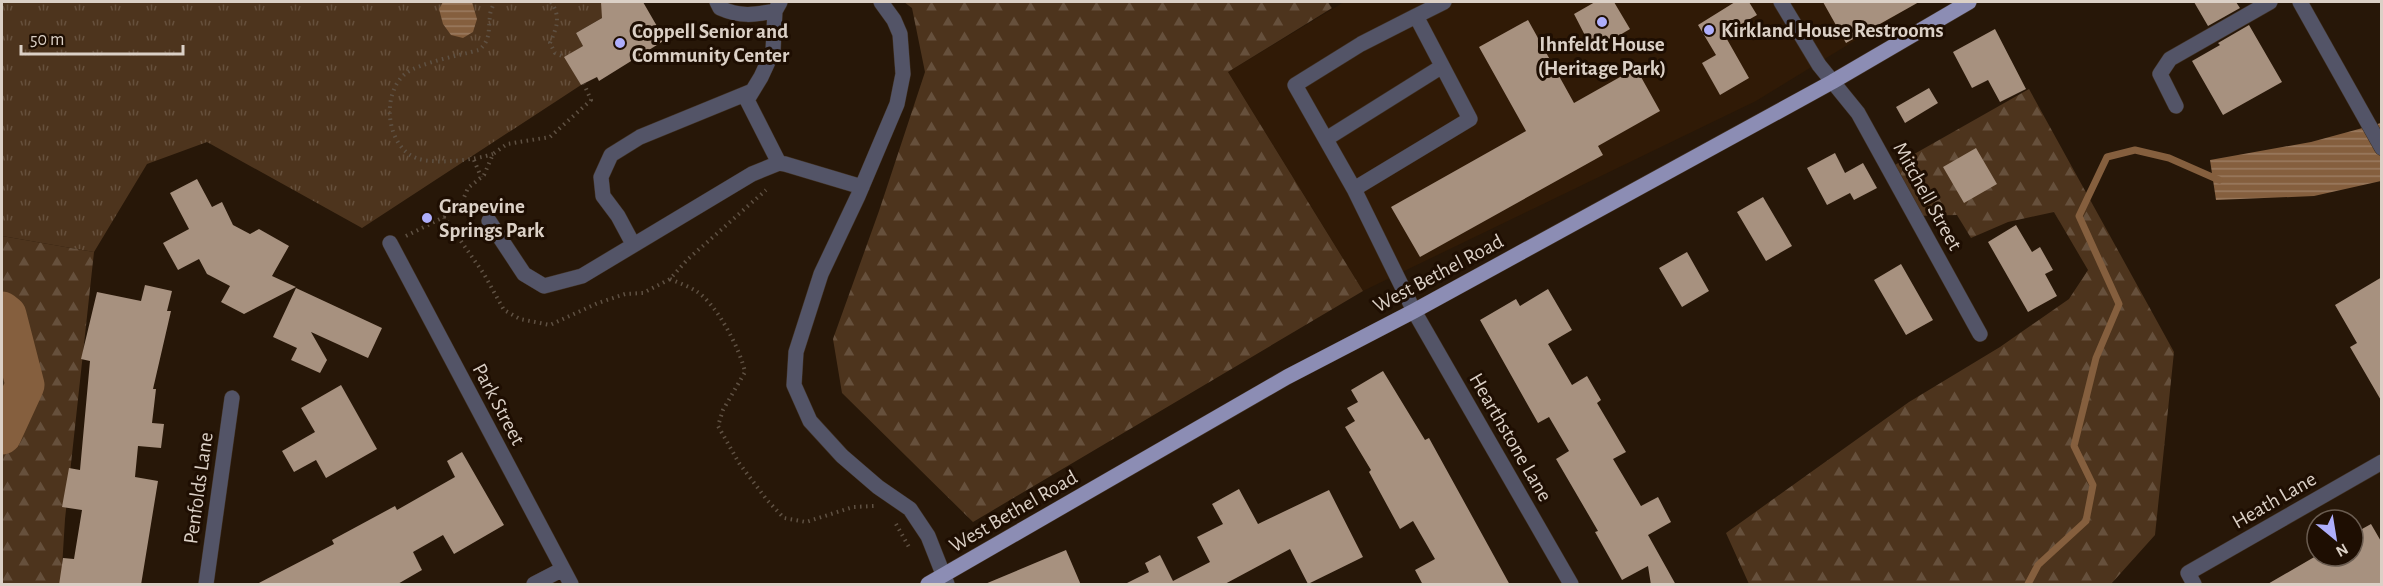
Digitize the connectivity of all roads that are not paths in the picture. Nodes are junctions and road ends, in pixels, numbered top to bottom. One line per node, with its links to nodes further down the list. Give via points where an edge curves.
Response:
1 (717, 2): 8 (street, via 720,8 746,16)
2 (881, 2): 17 (street, via 900,34 903,74 897,104)
3 (1444, 2): 9 (street)
4 (1781, 2): 11 (street, Mitchell Street)
5 (1969, 2): 11 (main road, West Bethel Road)
6 (2270, 2): 13 (street, via 2170,59 2160,74)
7 (2300, 2): 15 (street)
8 (778, 6): 12 (street, via 773,51)
9 (1416, 16): 10 (street); 14 (street, Hearthstone Lane, via 1295,85)
10 (1441, 67): 14 (street); 18 (street, via 1470,119)
11 (1832, 82): 22 (main road, West Bethel Road); 23 (street, Mitchell Street, via 1858,113)
12 (750, 92): 16 (street, via 747,100); 21 (street, via 640,137 611,155 601,177 603,196)
13 (2175, 106)
14 (1326, 139): 18 (street, Hearthstone Lane)
15 (2382, 148)
16 (779, 163): 17 (street); 21 (street, via 752,174)
17 (862, 187): 28 (street, via 821,274 796,352 794,385 810,421 842,456 910,508 928,536)
18 (1354, 189): 22 (street, Hearthstone Lane)
19 (489, 221): 21 (street, via 524,274 544,286 582,276)
20 (390, 243): 26 (street, Park Street)
21 (633, 244)
22 (1414, 311): 28 (main road, West Bethel Road, via 1287,377); 33 (street, Hearthstone Lane)
23 (1980, 334)
24 (232, 398): 29 (street, Penfolds Lane)
25 (2382, 462): 27 (street, Heath Lane)
26 (563, 569): 30 (street); 31 (street, Park Street)
27 (2191, 579)
28 (945, 580): 32 (main road, West Bethel Road)
29 (206, 585)
30 (534, 585)
31 (571, 585)
32 (928, 585)
33 (1571, 585)

